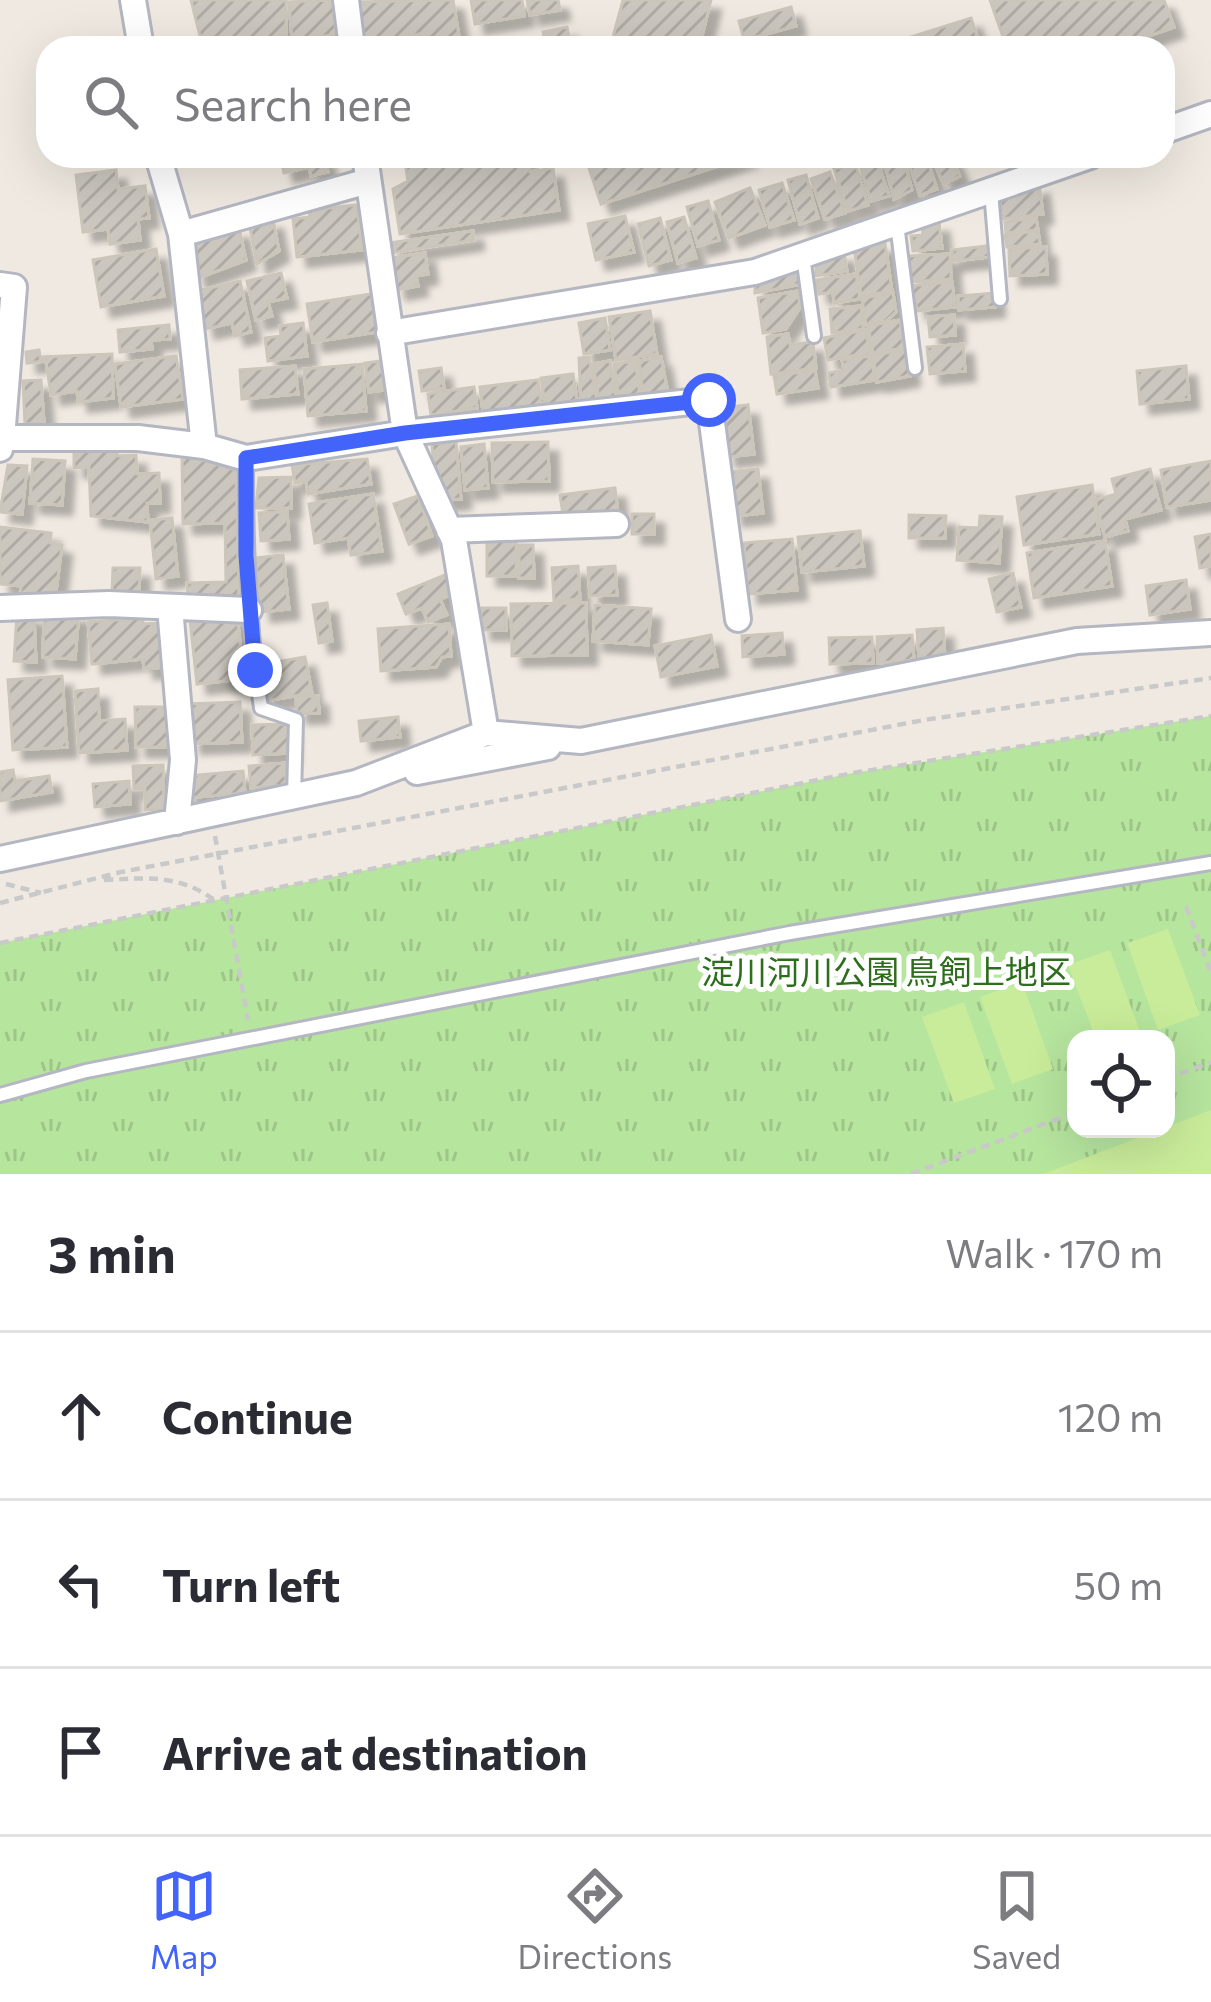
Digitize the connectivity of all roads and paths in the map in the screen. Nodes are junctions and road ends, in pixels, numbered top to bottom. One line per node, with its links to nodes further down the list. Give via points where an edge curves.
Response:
1 (134, 0): 3 (street)
2 (346, 0): 4 (street)
3 (139, 36)
4 (350, 36)
5 (1211, 114): 6 (street)
6 (1175, 126)
7 (162, 168): 12 (street)
8 (1055, 168): 10 (street)
9 (366, 169): 12 (street); 16 (street)
10 (991, 190): 11 (street); 15 (lane)
11 (897, 223): 13 (street); 18 (lane)
12 (181, 234): 21 (street)
13 (802, 256): 16 (street, via 755,272); 17 (lane)
14 (0, 285): 20 (street, via 14,287)
15 (1000, 298)
16 (389, 334): 19 (street)
17 (814, 336)
18 (915, 368)
19 (405, 433): 22 (street); 24 (street); 28 (street, via 709,400)
20 (1, 443): 21 (street, via 138,439)
21 (204, 446): 22 (street)
22 (246, 458): 27 (lane)
23 (616, 524): 24 (street)
24 (449, 530): 32 (street)
25 (170, 607): 26 (street); 27 (street); 37 (street, via 183,760)
26 (0, 608)
27 (249, 610): 35 (lane, via 261,708 296,720)
28 (738, 619)
29 (1211, 633): 33 (street, via 1077,641)
30 (1211, 677): 38 (path, via 923,720)
31 (1211, 716): 44 (path, via 853,773)
32 (485, 733): 33 (street); 34 (street)
33 (580, 741): 34 (street)
34 (356, 783): 35 (street)
35 (294, 797): 36 (street)
36 (212, 815): 37 (street); 38 (path)
37 (177, 822): 39 (street)
38 (218, 855): 41 (path); 44 (path)
39 (0, 860)
40 (1211, 863): 50 (lane, via 790,933)
41 (92, 881): 43 (path); 45 (path, via 154,877 189,883)
42 (0, 882): 43 (path)
43 (42, 893): 46 (path)
44 (224, 896): 45 (path); 50 (path)
45 (213, 898): 48 (path)
46 (0, 903)
47 (1186, 905): 49 (path)
48 (0, 943)
49 (1211, 973)
50 (251, 1037): 53 (lane)
51 (1211, 1062): 52 (path)
52 (1175, 1076)
53 (0, 1095)
54 (1067, 1115): 55 (path)
55 (911, 1174)

